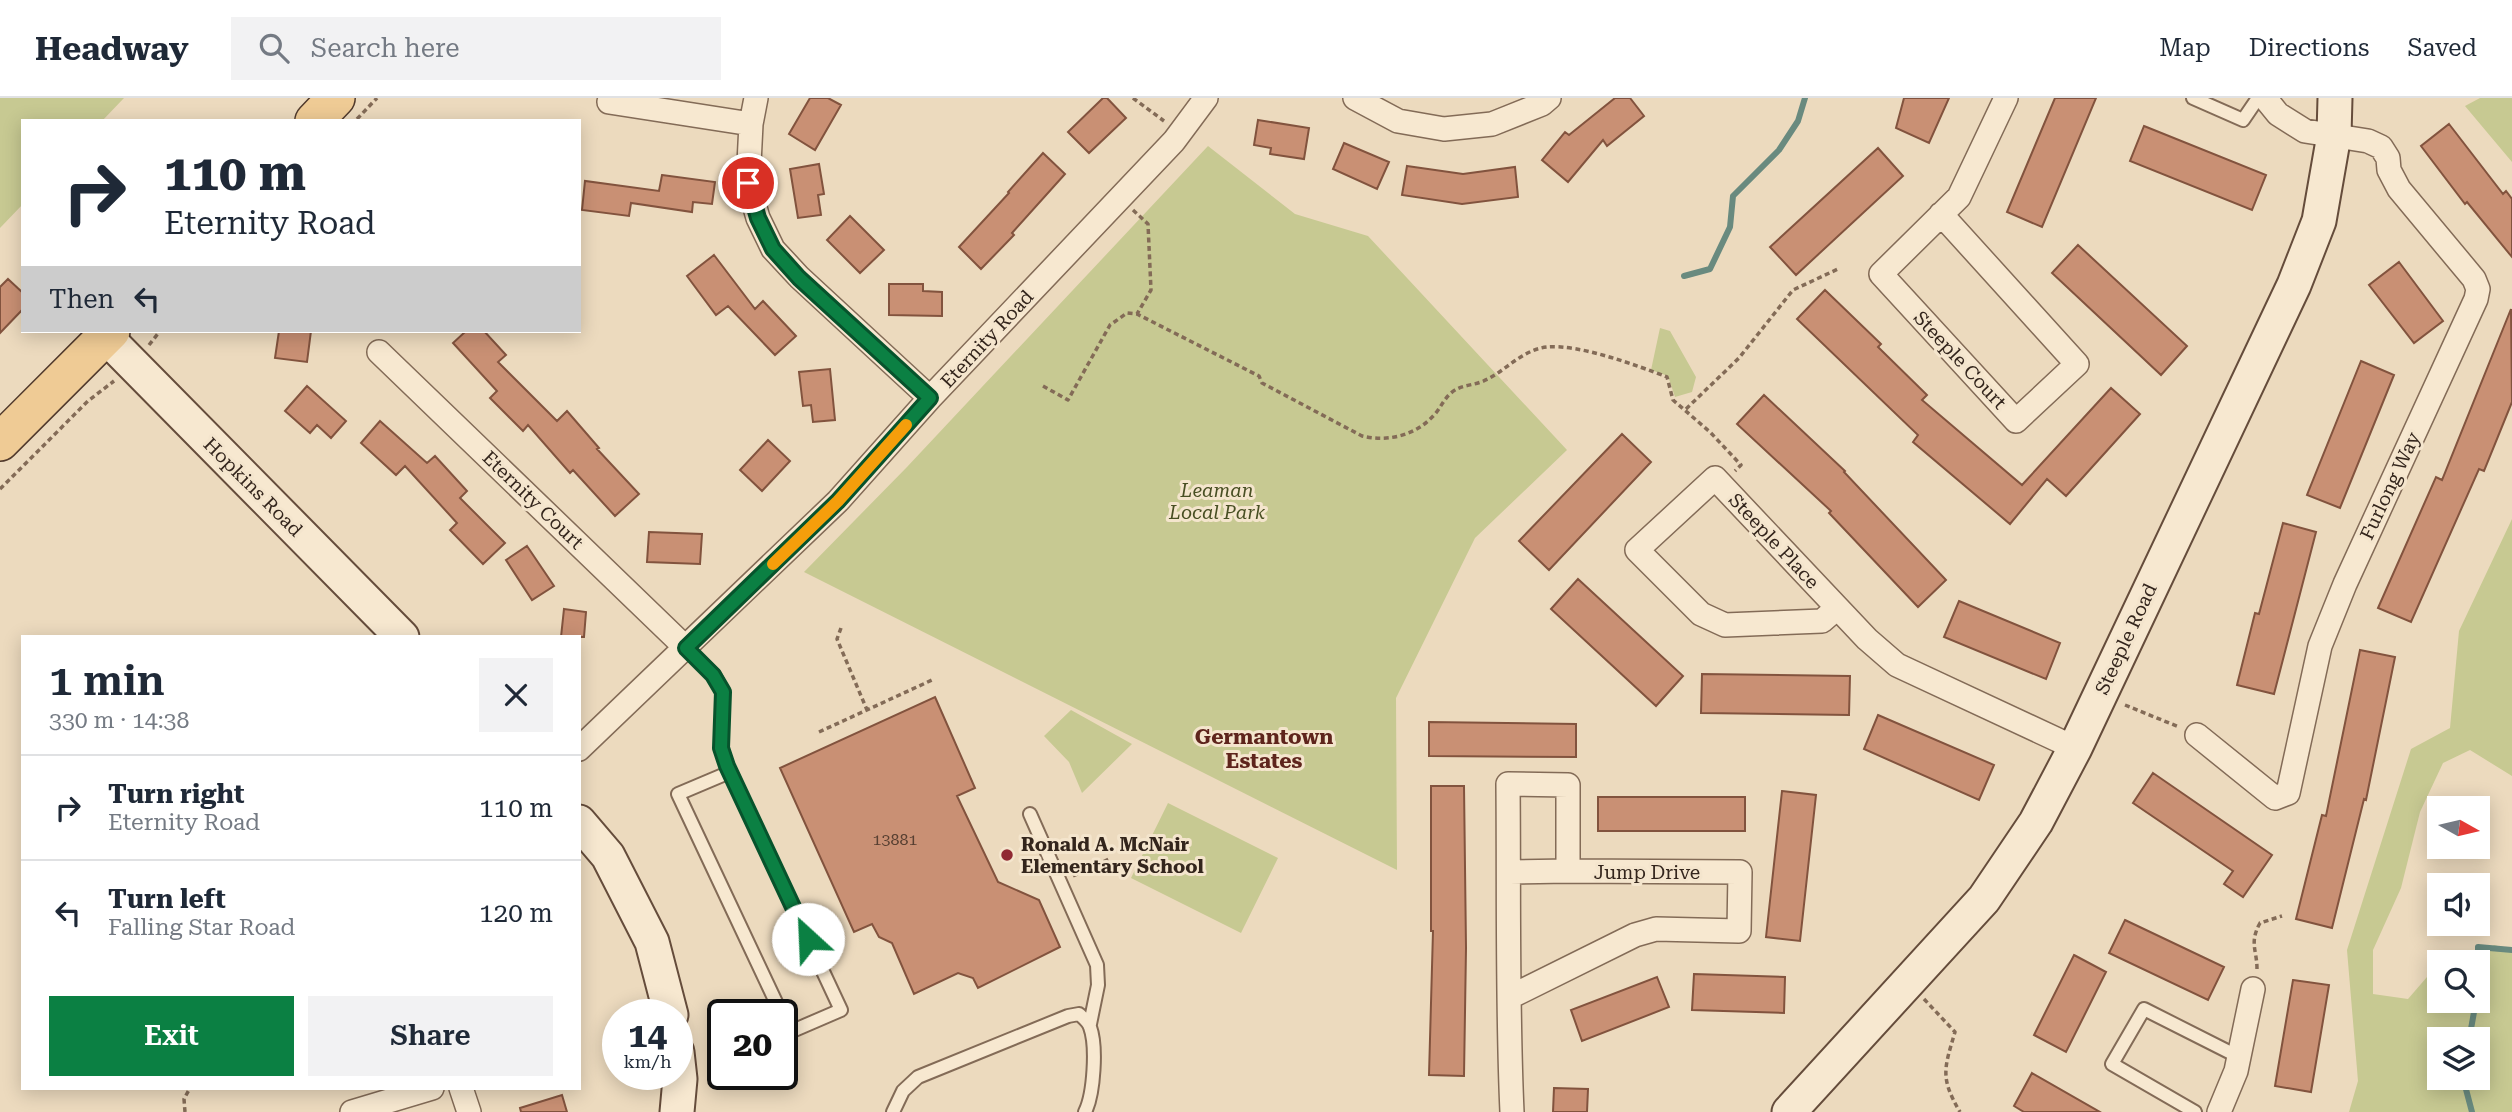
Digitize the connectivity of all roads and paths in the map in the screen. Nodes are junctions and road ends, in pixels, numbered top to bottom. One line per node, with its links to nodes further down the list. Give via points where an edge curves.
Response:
1 (336, 98): 14 (main road)
2 (377, 98): 15 (path)
3 (756, 98): 16 (street)
4 (1133, 98): 17 (path)
5 (1206, 98): 17 (street, Eternity Road)
6 (1355, 98): 7 (street, via 1398,121 1444,129 1492,124)
7 (1549, 98)
8 (2006, 98): 20 (street, Steeple Court, via 1959,197)
9 (2193, 98): 10 (lane, via 2243,120)
10 (2258, 98)
11 (2265, 98): 18 (street, via 2278,114 2305,131)
12 (2335, 98): 18 (street, Steeple Road)
13 (609, 102): 16 (street)
14 (315, 119)
15 (357, 119)
16 (751, 124): 28 (street, via 748,183 773,249)
17 (1180, 133): 19 (street, Eternity Road)
18 (2334, 135): 38 (street, Steeple Road, via 2319,221 2294,285); 41 (street, Furlong Way, via 2381,147 2399,189 2474,279 2476,299 2320,646 2288,793 2275,798)
19 (1120, 198): 22 (path, via 1148,224 1151,290); 28 (street, Eternity Road)
20 (1941, 215): 20 (street, Steeple Court, via 1881,274 2016,421 2077,364)
21 (1838, 269): 29 (path, via 1793,290 1739,358)
22 (1137, 314): 27 (path, via 1127,313 1110,326 1068,400); 29 (path, via 1259,376 1262,383 1362,436 1376,439 1394,439 1415,430 1435,415 1453,390 1481,382 1544,347 1565,346 1667,377 1673,400)
23 (159, 333): 26 (path)
24 (108, 334): 26 (street, Hopkins Road); 30 (main road)
25 (380, 352): 36 (street, Eternity Court)
26 (131, 363): 32 (path); 35 (street, Hopkins Road)
27 (1043, 386)
28 (930, 398): 36 (street, Eternity Road, via 838,501)
29 (1686, 409): 31 (path, via 1741,465)
30 (0, 442)
31 (1721, 484): 33 (street, Steeple Place); 33 (street, Steeple Place, via 1715,478 1637,550 1701,614 1725,625 1822,621)
32 (0, 489)
33 (1837, 608): 43 (street, Steeple Place, via 1898,665)
34 (841, 628): 39 (path, via 837,639)
35 (399, 635)
36 (686, 648): 42 (street, Eternity Road); 44 (lane, via 723,692 721,748)
37 (932, 680): 39 (path)
38 (2100, 695): 41 (path); 43 (street, Steeple Road)
39 (867, 710): 40 (path)
40 (819, 732)
41 (2197, 735)
42 (581, 747)
43 (2075, 748): 52 (street, Steeple Road, via 2036,822 1984,899)
44 (730, 772): 56 (lane, via 678,794); 58 (lane, via 841,1010)
45 (1030, 814): 50 (lane)
46 (581, 824): 55 (street, via 608,856 652,942)
47 (1109, 859): 50 (path)
48 (1509, 872): 49 (street); 49 (street, Jump Drive, via 1508,784 1568,785); 54 (street, Jump Drive)
49 (1568, 872): 54 (street, Jump Drive, via 1740,872 1739,931 1656,929 1635,935)
50 (1060, 882): 57 (lane, via 1097,965)
51 (2282, 916): 53 (path, via 2260,923 2255,931 2253,950 2258,965)
52 (1908, 982): 71 (street, Steeple Road); 72 (path, via 1955,1032 1945,1086)
53 (2253, 989): 59 (street)
54 (1510, 997): 70 (street, Jump Drive)
55 (667, 999)
56 (774, 999)
57 (1090, 1024): 68 (lane, via 1079,1014 1068,1016 918,1077 903,1091); 69 (lane, via 1091,1100)
58 (798, 1029)
59 (2239, 1058): 73 (lane, via 2144,1009 2112,1064); 74 (street)
60 (189, 1090): 64 (path)
61 (425, 1090): 65 (street)
62 (462, 1090): 66 (street)
63 (679, 1090): 67 (street)
64 (185, 1112)
65 (352, 1112)
66 (469, 1112)
67 (677, 1112)
68 (893, 1112)
69 (1085, 1112)
70 (1513, 1112)
71 (1789, 1112)
72 (1960, 1112)
73 (2195, 1112)
74 (2219, 1112)

